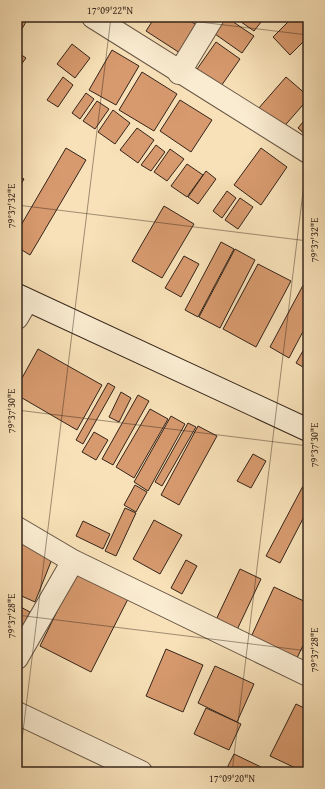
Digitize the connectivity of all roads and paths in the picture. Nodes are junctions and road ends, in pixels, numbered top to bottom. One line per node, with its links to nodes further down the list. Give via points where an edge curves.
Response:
1 (93, 17): 3 (street)
2 (213, 17): 3 (street)
3 (179, 72): 4 (street)
4 (308, 152)
5 (20, 305): 6 (street)
6 (308, 430)
7 (17, 528): 8 (street)
8 (73, 561): 9 (street); 10 (street)
9 (17, 658)
10 (308, 675)
11 (17, 713): 12 (street)
12 (141, 772)

